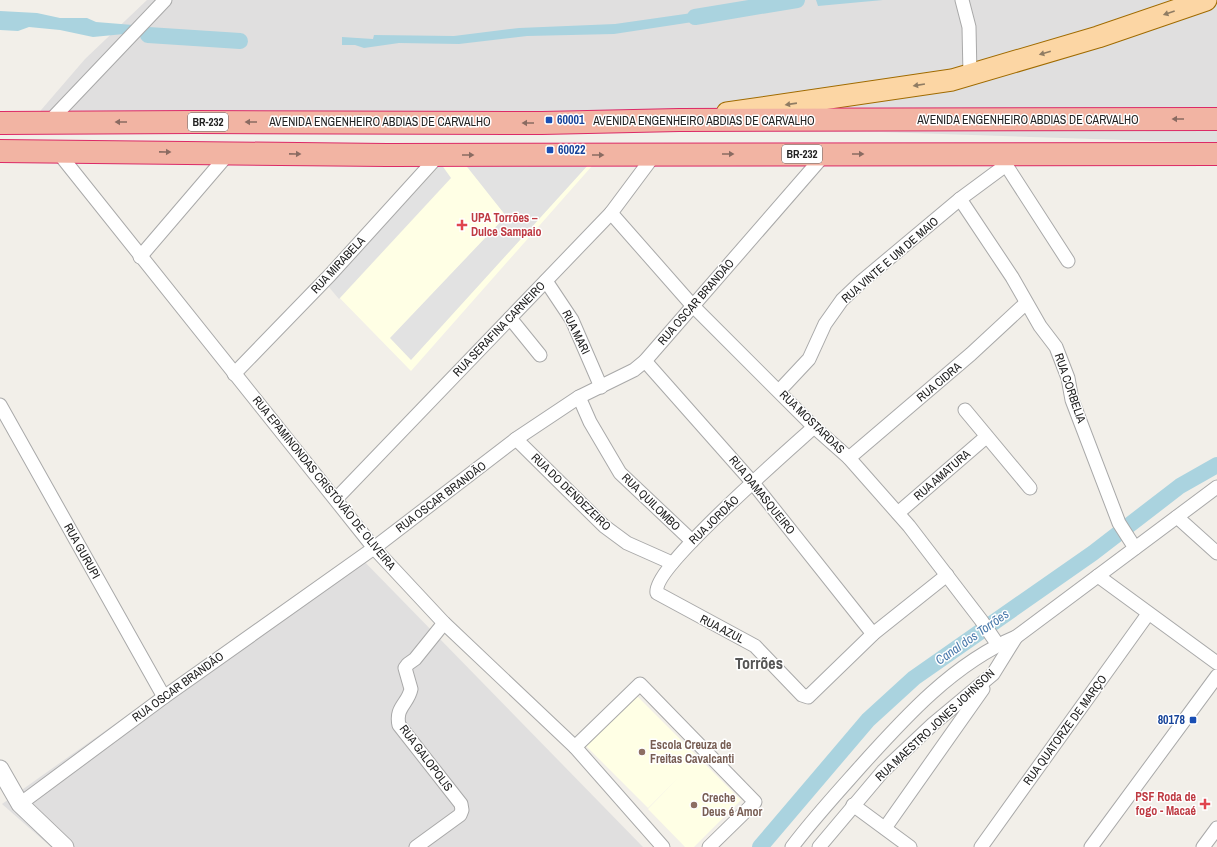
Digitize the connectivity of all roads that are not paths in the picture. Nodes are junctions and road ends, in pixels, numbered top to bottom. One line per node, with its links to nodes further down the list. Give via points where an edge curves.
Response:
1 (165, 0): 7 (street)
2 (962, 0): 4 (street, via 969,27)
3 (1206, 0): 4 (main road, one-way to 4, via 1098,37)
4 (970, 75): 6 (main road, one-way to 6, via 952,80)
5 (1217, 119): 6 (highway, AVENIDA ENGENHEIRO ABDIAS DE CARVALHO, one-way to 6)
6 (679, 120): 7 (highway, AVENIDA ENGENHEIRO ABDIAS DE CARVALHO / BR-232, one-way to 7, via 542,123)
7 (48, 123): 8 (highway, AVENIDA ENGENHEIRO ABDIAS DE CARVALHO / BR-232)
8 (0, 124)
9 (0, 150): 10 (highway, BR-232)
10 (57, 151): 11 (highway, BR-232, one-way to 11); 19 (street, RUA EPAMINONDAS CRISTÓVÃO DE OLIVEIRA)
11 (229, 153): 15 (highway, BR-232, one-way to 15); 19 (street)
12 (655, 154): 13 (highway, BR-232, one-way to 13); 15 (highway, BR-232, one-way to 12); 18 (street, RUA SERAFINA CARNEIRO)
13 (825, 154): 16 (highway, BR-232, one-way to 16); 23 (street, RUA OSCAR BRANDÃO)
14 (1217, 154): 16 (highway, BR-232)
15 (439, 155): 27 (street, RUA MIRABELA, via 330,275)
16 (1004, 159): 17 (street, RUA VINTE E UM DE MAIO); 20 (street)
17 (960, 199): 22 (street, RUA CORBELIA, via 1012,277); 29 (street, RUA VINTE E UM DE MAIO, via 842,300 825,324 809,359)
18 (611, 213): 21 (street, RUA SERAFINA CARNEIRO); 23 (street, RUA MOSTARDAS)
19 (140, 257): 27 (street, RUA EPAMINONDAS CRISTÓVÃO DE OLIVEIRA)
20 (1068, 261)
21 (546, 281): 24 (street, RUA SERAFINA CARNEIRO); 28 (street, RUA MARI, via 572,320)
22 (1026, 303): 36 (street, RUA CIDRA, via 971,354); 44 (street, RUA CORBELIA, via 1063,363 1072,400 1119,523)
23 (692, 306): 26 (street, RUA OSCAR BRANDÃO); 29 (street, RUA MOSTARDAS)
24 (510, 318): 25 (street); 40 (street, RUA SERAFINA CARNEIRO)
25 (540, 355)
26 (645, 361): 28 (street, RUA OSCAR BRANDÃO, via 634,370); 37 (street, RUA DAMASQUEIRO)
27 (234, 374): 40 (street, RUA EPAMINONDAS CRISTÓVÃO DE OLIVEIRA)
28 (601, 387): 30 (street, RUA OSCAR BRANDÃO)
29 (779, 391): 33 (street, RUA MOSTARDAS)
30 (579, 397): 35 (street, RUA OSCAR BRANDÃO); 43 (street, RUA QUILOMBO, via 590,422 620,473)
31 (0, 405): 59 (street, RUA GURUPI)
32 (965, 410): 34 (street)
33 (814, 427): 36 (street, RUA MOSTARDAS); 37 (street, RUA JORDÃO)
34 (986, 437): 39 (street); 41 (street, RUA AMATURA)
35 (516, 439): 45 (street, RUA OSCAR BRANDÃO); 47 (street, RUA DO DENDEZEIRO, via 604,526 627,542)
36 (849, 458): 41 (street, RUA MOSTARDAS)
37 (753, 483): 43 (street, RUA JORDÃO); 53 (street, RUA DAMASQUEIRO)
38 (1217, 487): 42 (street, RUA MAESTRO JONES JOHNSON)
39 (1030, 488)
40 (336, 499): 45 (street, RUA EPAMINONDAS CRISTÓVÃO DE OLIVEIRA)
41 (898, 513): 48 (street, RUA MOSTARDAS)
42 (1177, 517): 44 (street, RUA MAESTRO JONES JOHNSON); 46 (street)
43 (692, 542): 47 (street, RUA JORDÃO)
44 (1135, 547): 49 (street, RUA MAESTRO JONES JOHNSON)
45 (374, 548): 52 (street, RUA EPAMINONDAS CRISTÓVÃO DE OLIVEIRA); 59 (street, RUA OSCAR BRANDÃO)
46 (1217, 553)
47 (672, 563): 50 (street, RUA JORDÃO, via 656,589 657,594)
48 (947, 575): 53 (street); 55 (street, RUA MOSTARDAS)
49 (1098, 576): 51 (street); 54 (street, RUA MAESTRO JONES JOHNSON)
50 (671, 602): 53 (street, RUA AZUL, via 755,646 806,695)
51 (1148, 614): 56 (street); 73 (street, RUA QUATORZE DE MARÇO)
52 (444, 623): 60 (street, RUA EPAMINONDAS CRISTÓVÃO DE OLIVEIRA); 67 (street, RUA GALOPOLIS, via 405,668 411,689 398,713 398,720 399,726 461,804 460,815)
53 (873, 634)
54 (1016, 637): 55 (street, RUA MAESTRO JONES JOHNSON); 57 (street, RUA MAESTRO JONES JOHNSON)
55 (994, 639): 70 (street, RUA MAESTRO JONES JOHNSON, via 883,742 815,817)
56 (1217, 662)
57 (993, 674): 63 (street, RUA MAESTRO JONES JOHNSON, via 933,724 883,771); 64 (street)
58 (1217, 676): 74 (street)
59 (164, 697): 62 (street, RUA OSCAR BRANDÃO)
60 (575, 747): 68 (street, RUA EPAMINONDAS CRISTÓVÃO DE OLIVEIRA); 69 (street, via 640,684 755,802)
61 (0, 769): 62 (street)
62 (20, 804): 66 (street)
63 (853, 805): 64 (street); 71 (street, RUA MAESTRO JONES JOHNSON)
64 (885, 828): 72 (street)
65 (1217, 828): 75 (street)
66 (65, 847)
67 (416, 847)
68 (663, 847)
69 (709, 847)
70 (792, 847)
71 (819, 847)
72 (910, 847)
73 (981, 847)
74 (1091, 847)
75 (1203, 847)

